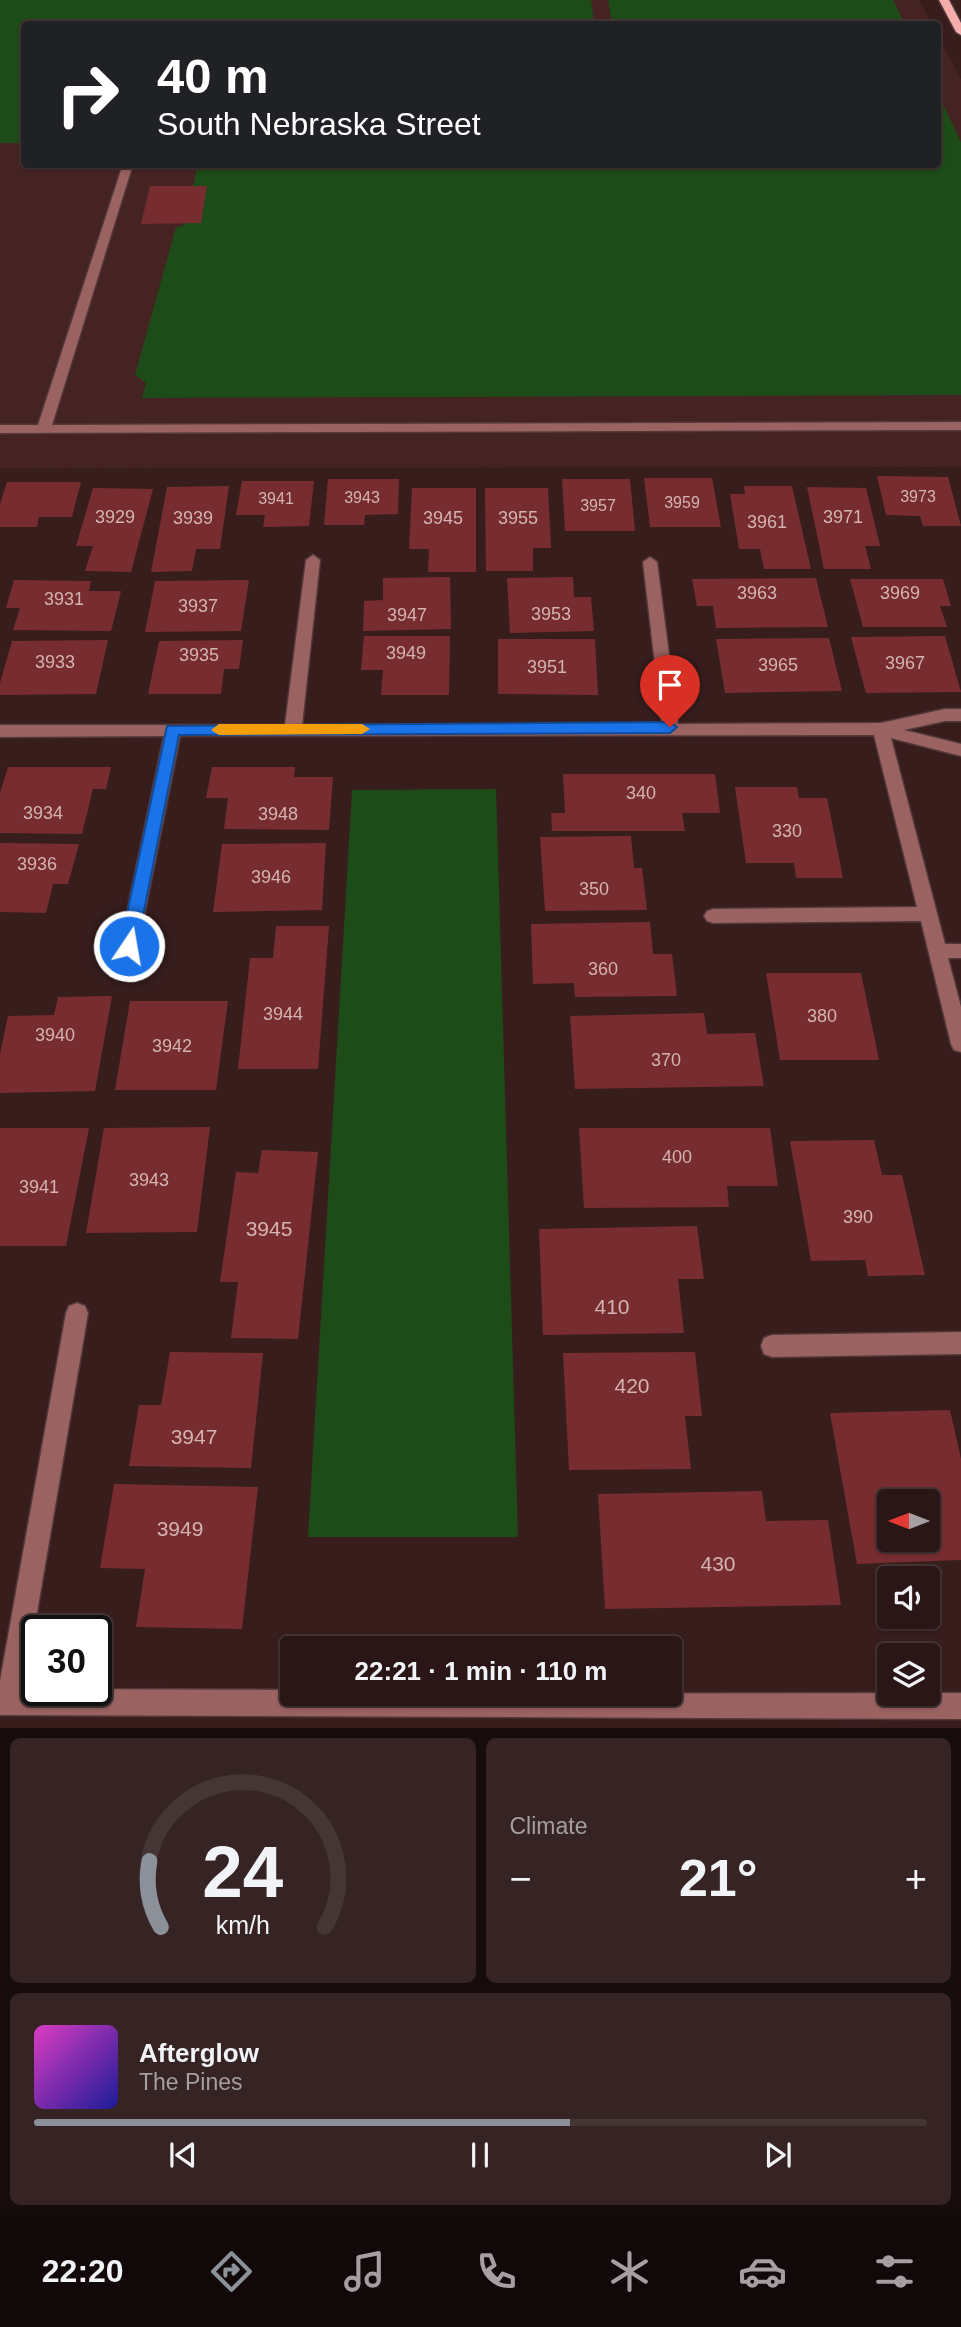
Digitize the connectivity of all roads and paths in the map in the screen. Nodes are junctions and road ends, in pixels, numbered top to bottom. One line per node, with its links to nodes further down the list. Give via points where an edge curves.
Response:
1 (944, 0): 2 (main road)
2 (961, 32)
3 (127, 168): 6 (street)
4 (961, 426): 6 (street)
5 (0, 429): 6 (street)
6 (44, 429)
7 (313, 560): 11 (street)
8 (650, 562): 10 (street)
9 (961, 715): 12 (street)
10 (670, 727): 11 (street); 12 (street)
11 (293, 729): 13 (street)
12 (880, 729): 15 (street); 16 (street)
13 (173, 730): 14 (street); 18 (street)
14 (0, 731)
15 (961, 750)
16 (928, 914): 17 (street); 19 (street)
17 (713, 916)
18 (129, 946)
19 (937, 951): 20 (street); 21 (street)
20 (961, 951)
21 (961, 1044)
22 (77, 1313): 25 (street)
23 (961, 1343): 24 (street)
24 (772, 1346)
25 (4, 1702): 26 (street)
26 (961, 1706)

